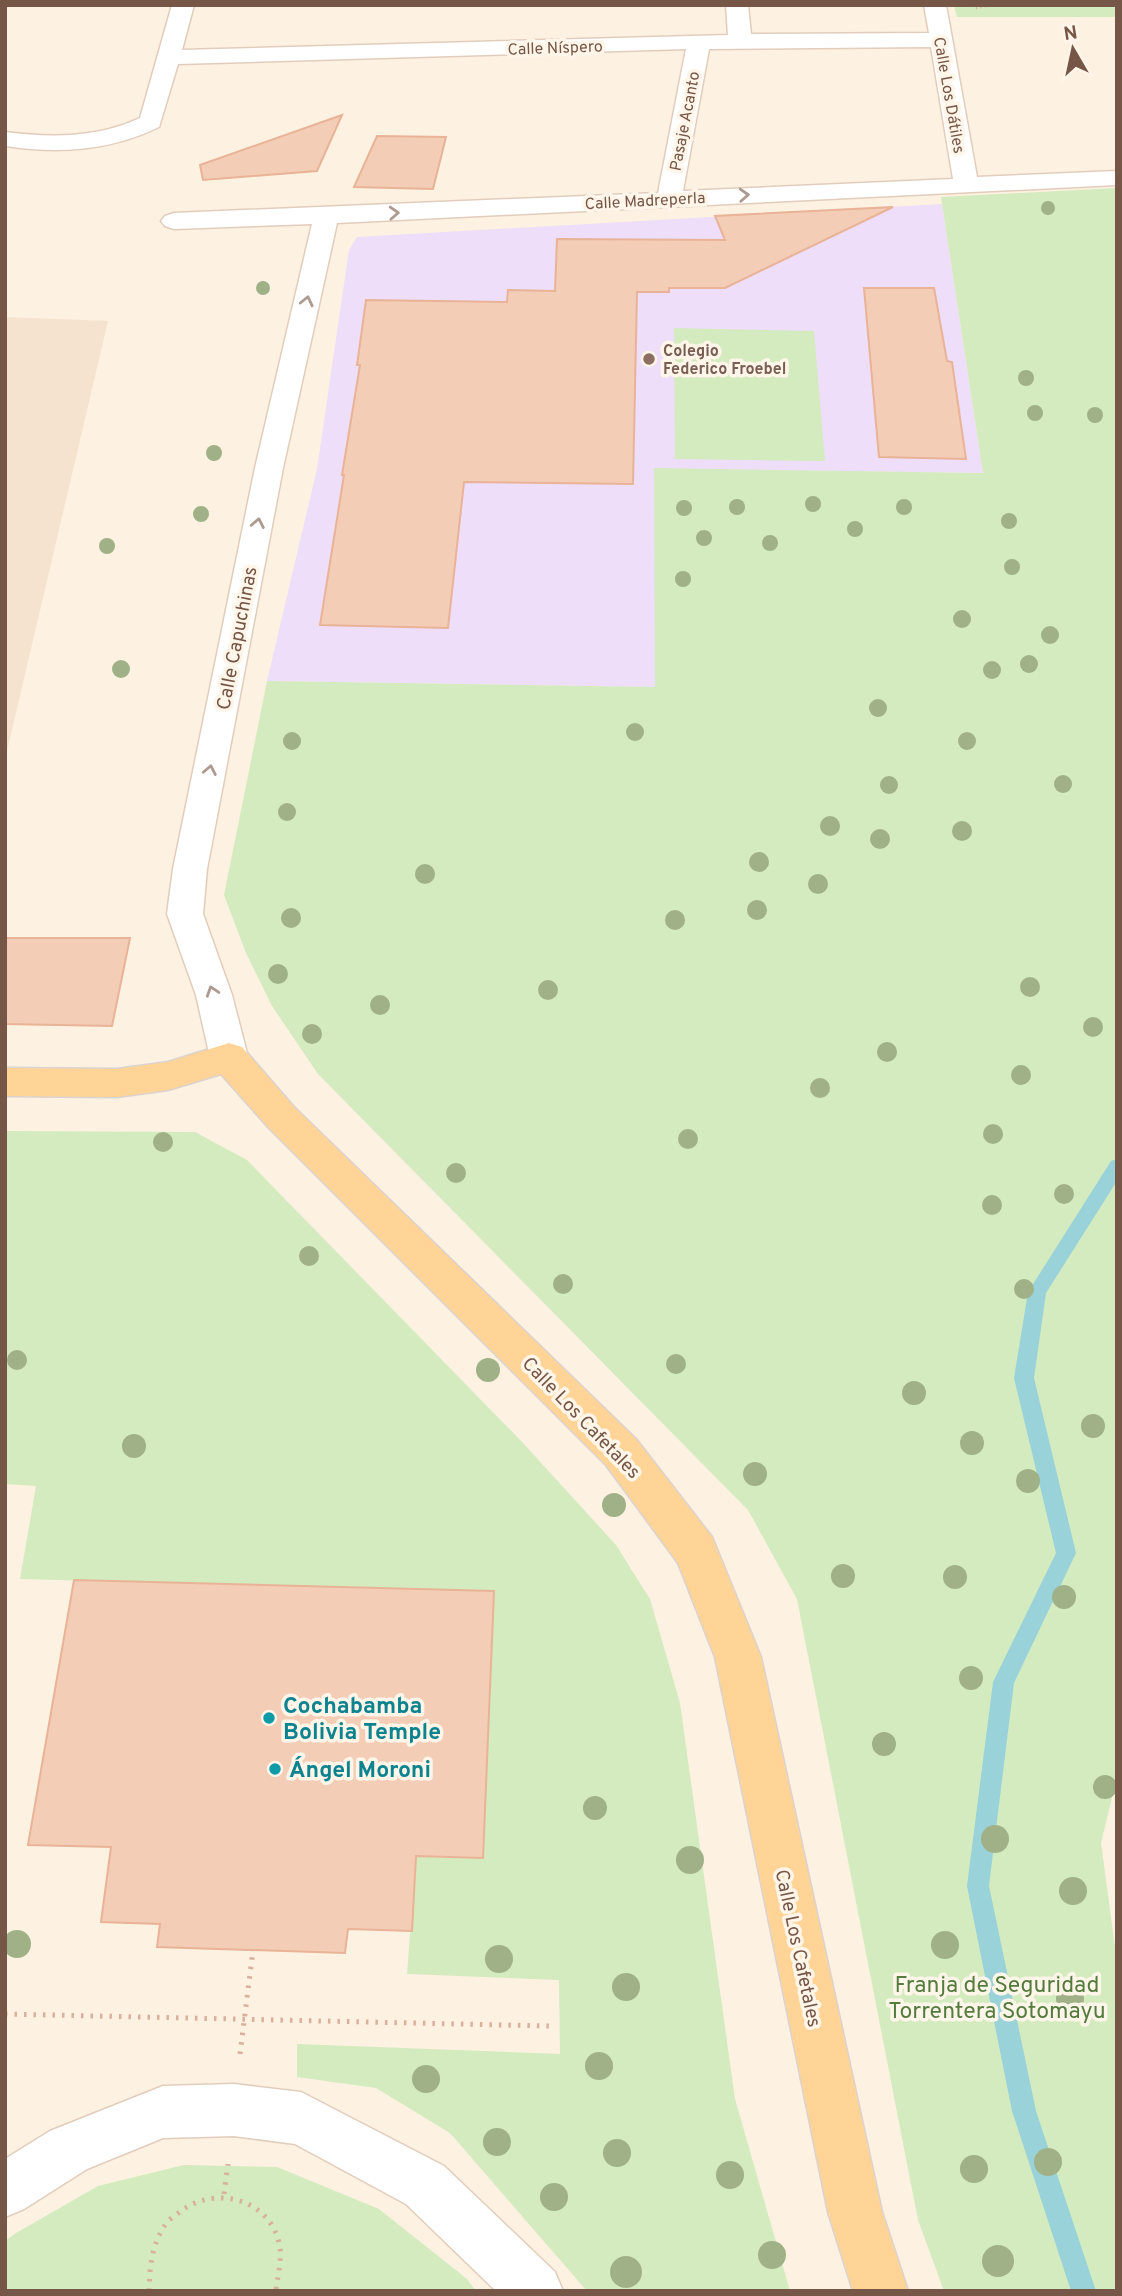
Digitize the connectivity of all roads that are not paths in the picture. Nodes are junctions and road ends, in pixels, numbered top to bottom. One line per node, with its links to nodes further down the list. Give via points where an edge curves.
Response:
1 (183, 5): 7 (street)
2 (737, 5): 5 (street)
3 (935, 5): 4 (street, Calle Los Dátiles)
4 (941, 40): 5 (street, Calle Níspero); 10 (street, Calle Los Dátiles)
5 (740, 41): 6 (street, Calle Níspero)
6 (699, 43): 7 (street, Calle Níspero); 11 (street, Pasaje Acanto)
7 (169, 58): 8 (street, via 151,122 128,135 36,144)
8 (5, 139)
9 (1117, 178): 10 (street, Calle Madreperla)
10 (966, 184): 11 (street, Calle Madreperla, one-way to 10)
11 (669, 199): 12 (street, Calle Madreperla, one-way to 11)
12 (326, 216): 13 (street, Calle Madreperla); 14 (street, Calle Capuchinas, one-way to 12, via 214,995 185,914 190,869 269,468)
13 (174, 221)
14 (229, 1057): 15 (main road, via 168,1076 117,1083); 18 (main road, Calle Los Cafetales, via 281,1117 621,1452 696,1551 738,1657 855,2212)
15 (5, 1082)
16 (5, 2190): 17 (street, via 69,2150 163,2112 234,2110 301,2118 425,2185)
17 (536, 2291)
18 (881, 2291)

